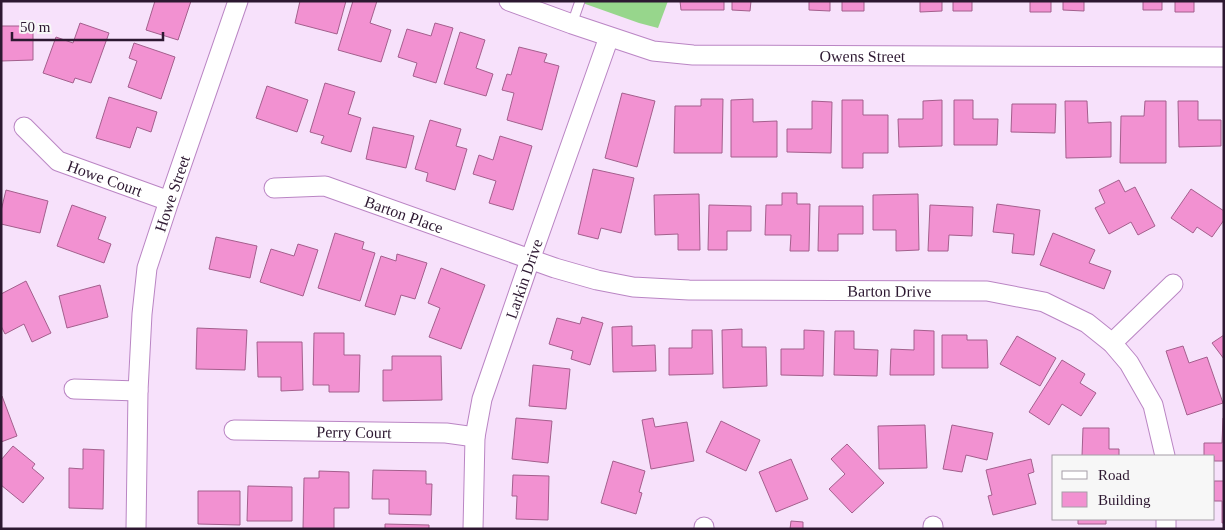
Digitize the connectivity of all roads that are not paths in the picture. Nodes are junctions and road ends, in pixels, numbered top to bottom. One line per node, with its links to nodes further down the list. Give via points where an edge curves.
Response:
1 (238, 1): 9 (street, Howe Street)
2 (509, 1): 4 (street, Owens Street)
3 (580, 1): 4 (lane)
4 (572, 24): 5 (street, Owens Street)
5 (609, 37): 6 (street, Owens Street, via 653,51 693,55); 10 (street, Larkin Drive)
6 (1224, 57)
7 (24, 127): 9 (street, Howe Court, via 58,161)
8 (274, 188): 10 (street, Barton Place, via 325,186)
9 (169, 201): 14 (street, Howe Street, via 147,268)
10 (530, 260): 12 (street, Barton Drive, via 589,278 633,286 698,290 987,291 1044,302 1087,323); 16 (street, Larkin Drive, via 482,399)
11 (1173, 284): 12 (street)
12 (1112, 343): 17 (street, Barton Drive, via 1129,363 1154,405)
13 (74, 389): 14 (street)
14 (138, 391): 18 (street, Howe Street)
15 (234, 430): 16 (street, Perry Court, via 446,433)
16 (475, 437): 19 (street, Larkin Drive)
17 (1165, 455)
18 (136, 529)
19 (473, 529)

